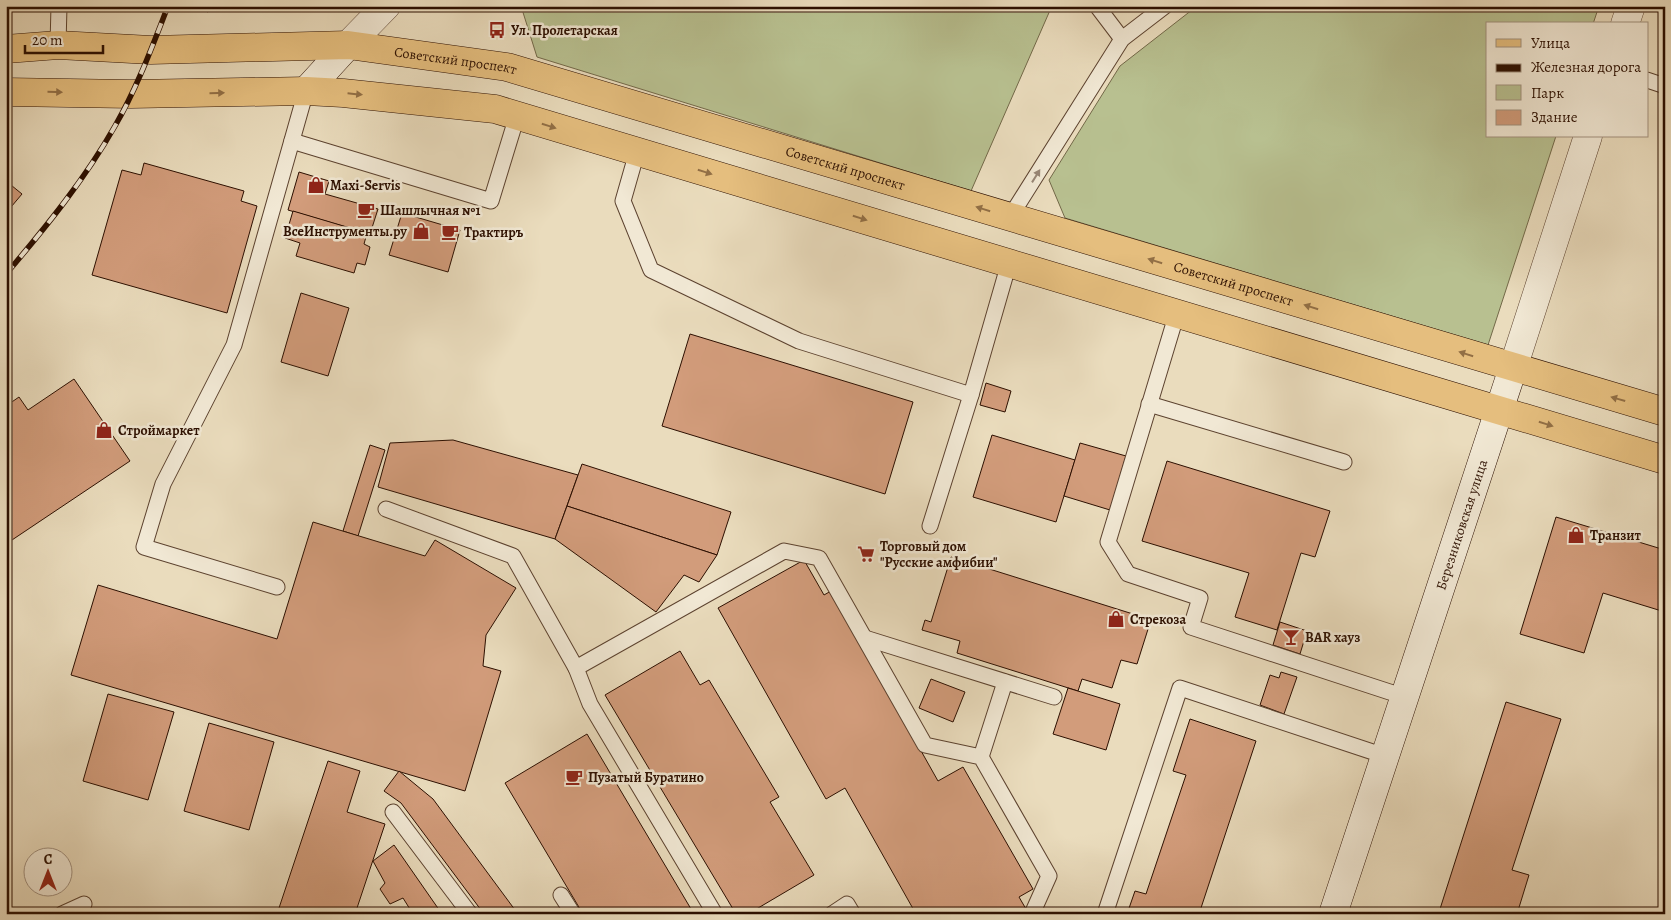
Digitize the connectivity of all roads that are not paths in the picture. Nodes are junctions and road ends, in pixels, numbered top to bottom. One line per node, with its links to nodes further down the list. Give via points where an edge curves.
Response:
1 (59, 6): 8 (lane)
2 (386, 6): 9 (main road)
3 (1097, 6): 7 (lane)
4 (1165, 6): 7 (lane)
5 (1630, 6): 6 (main road)
6 (1626, 22)
7 (1122, 39): 19 (lane, one-way to 7)
8 (58, 45): 9 (main road, Советский проспект, via 151,50); 10 (main road, Советский проспект)
9 (348, 45): 13 (main road); 19 (main road, Советский проспект, one-way to 9, via 507,67)
10 (6, 49)
11 (1648, 80): 12 (lane)
12 (1665, 86)
13 (306, 91): 14 (main road, one-way to 13); 15 (main road, one-way to 15, via 495,109); 17 (lane)
14 (6, 92)
15 (517, 116): 17 (lane, via 492,201); 18 (main road, one-way to 18)
16 (1587, 138): 22 (main road, Березниковская улица)
17 (292, 141): 31 (lane, via 234,345 163,484 144,547)
18 (637, 152): 20 (main road, one-way to 20); 23 (lane, via 623,201 651,270 799,341)
19 (1010, 217): 22 (main road, Советский проспект, one-way to 19)
20 (1009, 263): 21 (main road); 23 (lane)
21 (1177, 313): 24 (lane); 25 (main road)
22 (1513, 368): 25 (main road, Березниковская улица); 26 (main road, Советский проспект, one-way to 22)
23 (971, 395): 30 (lane)
24 (1149, 404): 28 (lane); 36 (lane, via 1108,542 1128,574 1200,598 1191,627)
25 (1500, 410): 27 (main road, one-way to 27); 36 (main road, Березниковская улица)
26 (1665, 412)
27 (1665, 460)
28 (1344, 462)
29 (386, 509): 33 (lane, via 513,556)
30 (930, 526)
31 (277, 587)
32 (865, 638): 33 (lane, via 819,558 784,551); 34 (lane); 38 (lane, via 925,745)
33 (576, 668): 45 (lane, via 590,704)
34 (1005, 682): 35 (lane); 38 (lane)
35 (1054, 697)
36 (1405, 697): 37 (main road, Березниковская улица)
37 (1385, 756): 49 (lane, via 1180,688); 50 (main road, Березниковская улица)
38 (981, 757): 48 (lane, via 1049,876)
39 (393, 812): 43 (lane)
40 (562, 895): 44 (lane)
41 (84, 904): 42 (lane)
42 (62, 914)
43 (470, 914)
44 (572, 914)
45 (715, 914)
46 (832, 914): 47 (lane, via 847,904)
47 (853, 914)
48 (1032, 914)
49 (1105, 914)
50 (1333, 914)

